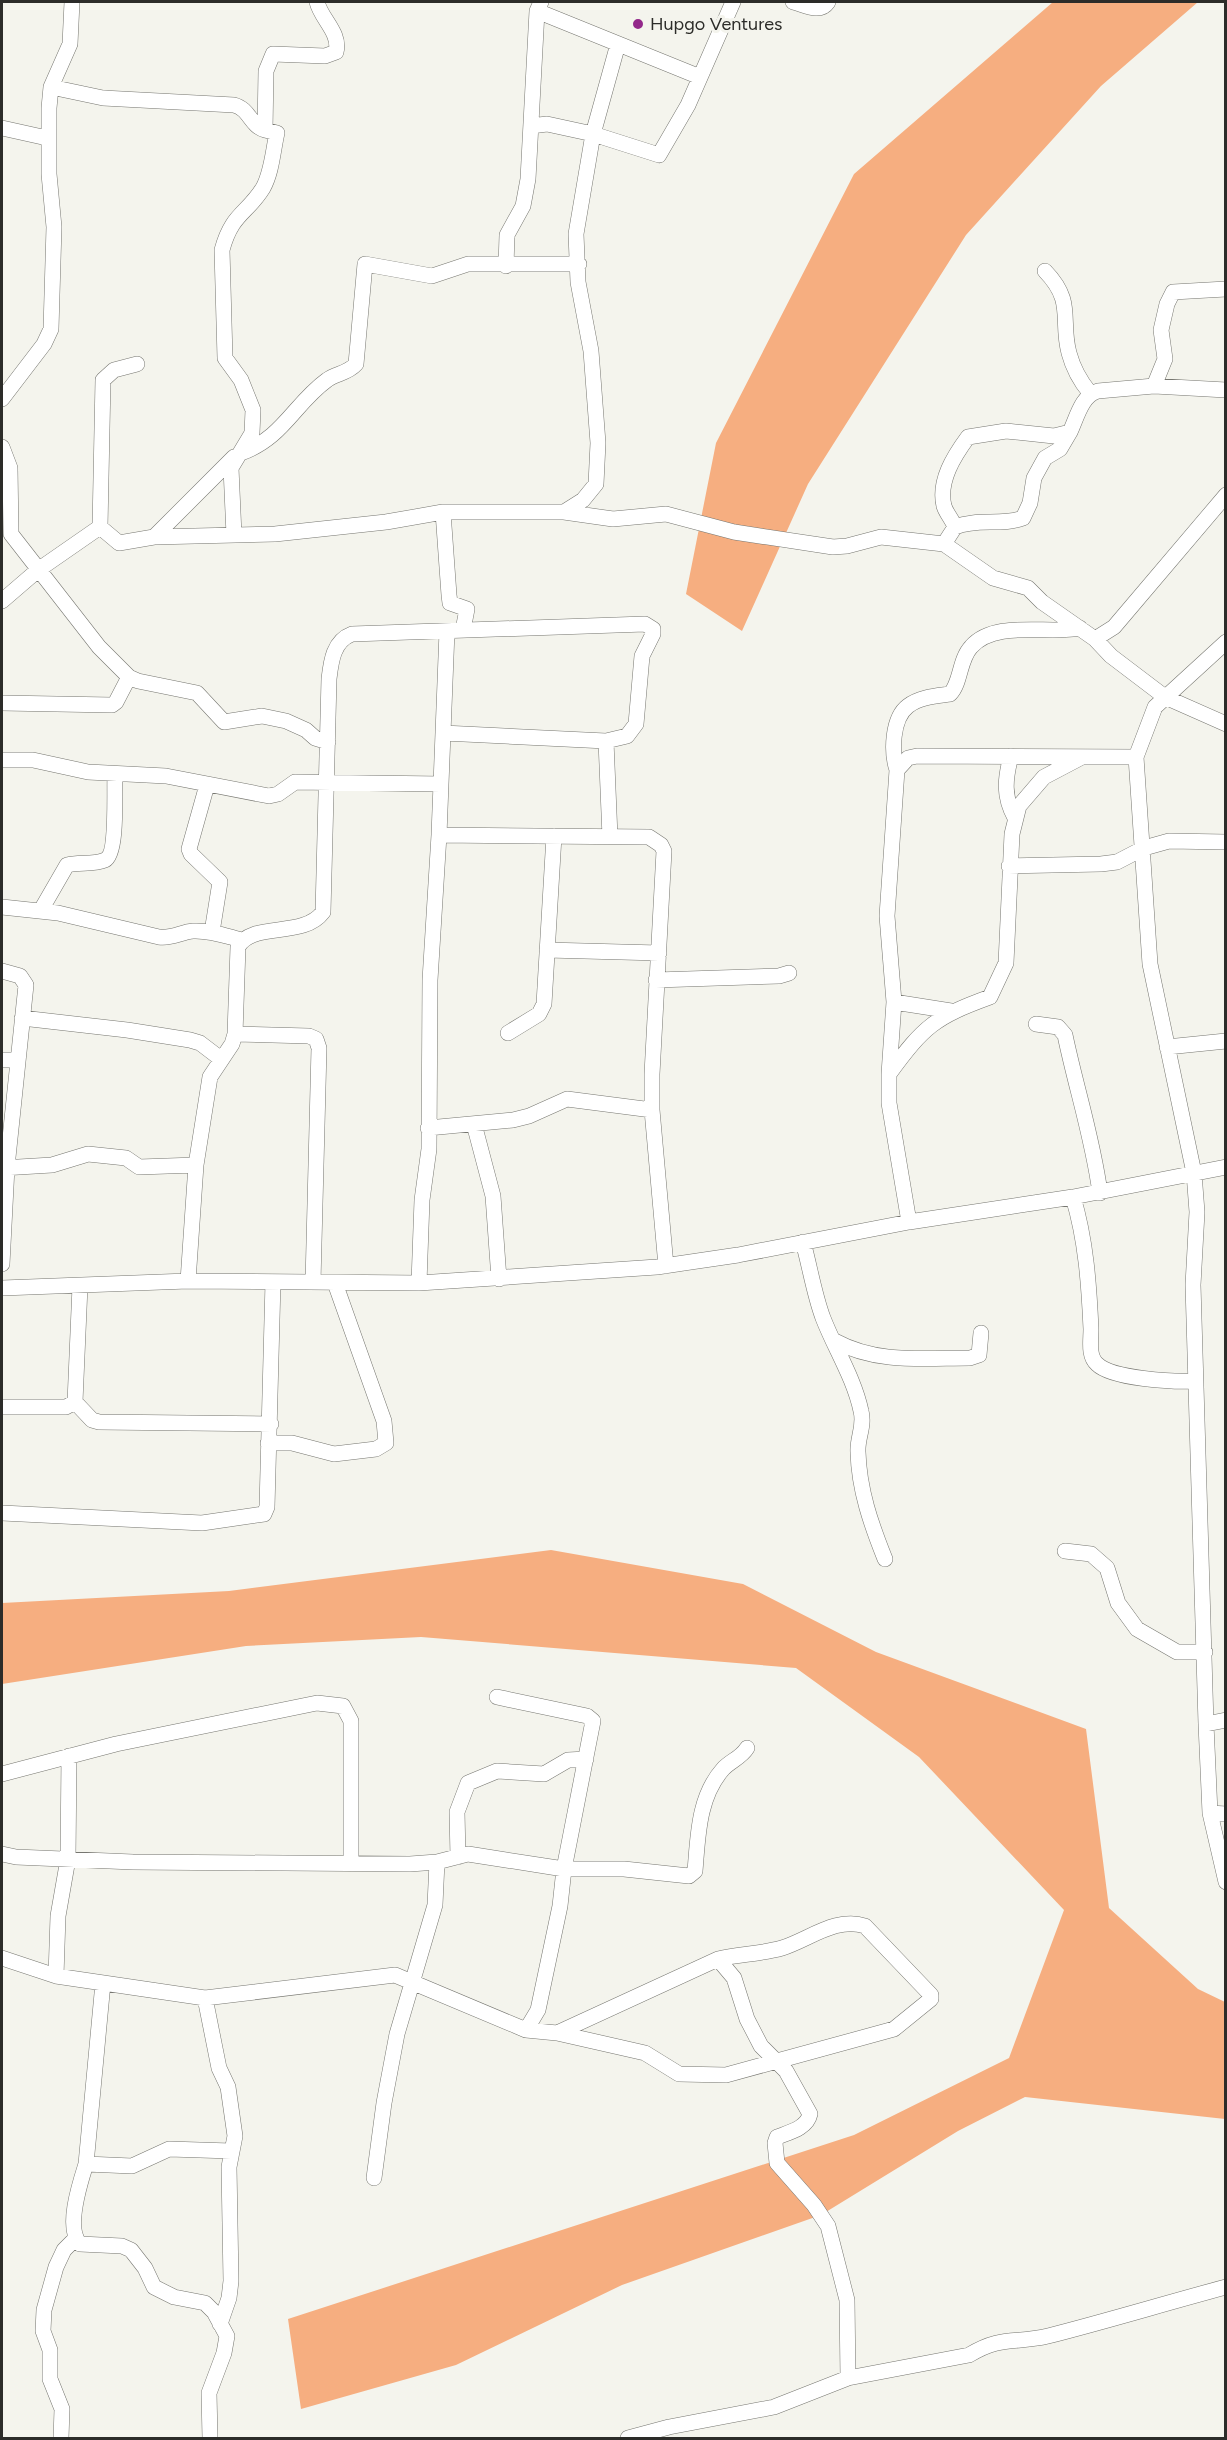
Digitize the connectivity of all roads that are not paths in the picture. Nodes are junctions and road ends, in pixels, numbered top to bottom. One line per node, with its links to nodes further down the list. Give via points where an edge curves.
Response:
1 (72, 2): 9 (street, via 70,44)
2 (317, 2): 12 (street, via 335,36 336,52 325,56 273,54 266,71)
3 (731, 2): 8 (street)
4 (793, 2): 5 (street, via 816,9)
5 (828, 2)
6 (539, 6): 7 (street); 10 (street)
7 (618, 44): 8 (street); 13 (street)
8 (700, 77): 13 (street, via 658,155)
9 (51, 87): 12 (street, via 103,98 234,105 244,109 255,126); 14 (street)
10 (531, 126): 13 (street, via 547,124); 16 (street, via 528,179 523,206 507,235)
11 (2, 128): 14 (street)
12 (265, 130): 26 (street, via 277,133 266,179 234,220 222,249 225,358 241,380 253,410 252,433)
13 (592, 134): 15 (street, via 576,234)
14 (47, 138): 23 (street, via 54,227 51,329)
15 (579, 264): 16 (street); 29 (street, via 578,282 591,351 597,469 592,491)
16 (506, 266): 26 (street, via 468,264 432,276 365,264 356,364 327,380 268,440)
17 (1045, 271): 22 (street, via 1055,281 1066,306 1068,351 1079,379)
18 (1226, 289): 20 (street, via 1173,292 1161,330 1165,359)
19 (137, 364): 30 (street, via 114,370 103,380)
20 (1154, 386): 21 (street); 22 (street)
21 (1226, 390)
22 (1090, 393): 24 (street)
23 (2, 399)
24 (1070, 432): 31 (street, via 1060,449 1045,458 1034,478 1023,518); 31 (street, via 1054,436 1006,431 968,437 952,459 943,490 944,508)
25 (2, 447): 32 (street, via 10,468)
26 (245, 447): 33 (street, via 231,468); 34 (street)
27 (1226, 495): 41 (street, via 1114,627)
28 (443, 512): 29 (street); 33 (street, via 386,522); 39 (street, via 450,603 467,609)
29 (564, 512): 35 (street, via 613,519 666,514 734,532 833,547 881,537)
30 (100, 527): 34 (street, via 119,543); 36 (street)
31 (955, 527): 35 (street)
32 (6, 534): 36 (street)
33 (234, 535): 34 (street)
34 (154, 537)
35 (944, 544): 38 (street, via 993,578 1028,588)
36 (38, 570): 37 (street); 43 (street, via 99,647)
37 (2, 601)
38 (1080, 628): 41 (street); 54 (street, via 1030,628 988,636 971,646 950,694 921,699 906,707 895,729)
39 (463, 630): 40 (street); 48 (street, via 650,626 653,634 642,656 636,724 627,735)
40 (447, 631): 47 (street); 49 (street, via 345,637 331,664)
41 (1095, 639): 44 (street)
42 (1226, 642): 44 (street)
43 (129, 677): 45 (street, via 112,705); 49 (street, via 197,693 224,722 262,716 286,721)
44 (1165, 697): 46 (street); 52 (street, via 1147,723)
45 (2, 703)
46 (1226, 724)
47 (443, 733): 48 (street); 57 (street)
48 (606, 741): 62 (street)
49 (328, 742): 56 (street)
50 (1011, 756): 51 (street); 54 (street, via 917,756 902,762); 59 (street, via 1005,781 1008,805)
51 (1085, 756): 52 (street); 59 (street, via 1036,783)
52 (1136, 757): 64 (street)
53 (2, 760): 55 (street, via 33,760 73,770)
54 (897, 770): 75 (street, via 887,916)
55 (115, 774): 58 (street, via 154,775); 67 (street, via 115,838 110,855 102,861 68,865)
56 (328, 782): 57 (street); 58 (street, via 295,782 269,796); 69 (street, via 323,912 304,925)
57 (441, 784): 60 (street)
58 (207, 785): 68 (street, via 189,849 220,882)
59 (1015, 818): 65 (street)
60 (439, 835): 61 (street); 88 (street, via 430,980)
61 (554, 836): 62 (street); 70 (street)
62 (610, 837): 71 (street, via 649,837 664,851)
63 (1226, 843): 64 (street, via 1169,841)
64 (1143, 848): 65 (street, via 1117,862); 82 (street, via 1150,964)
65 (1009, 866): 76 (street, via 1006,963 990,997)
66 (2, 907): 67 (street)
67 (41, 910): 68 (street, via 159,937)
68 (212, 932): 69 (street)
69 (242, 940): 80 (street)
70 (547, 950): 71 (street); 79 (street, via 543,1010)
71 (659, 952): 74 (street)
72 (2, 971): 77 (street, via 26,981)
73 (789, 973): 74 (street)
74 (656, 981): 86 (street)
75 (894, 1002): 76 (street); 85 (street)
76 (951, 1011): 85 (street, via 926,1027)
77 (22, 1018): 83 (street, via 190,1040); 84 (street)
78 (1036, 1024): 93 (street, via 1058,1027 1065,1035 1079,1102 1094,1147)
79 (508, 1032)
80 (234, 1035): 83 (street); 102 (street, via 309,1036 316,1039 319,1048)
81 (1226, 1041): 82 (street)
82 (1167, 1047): 92 (street)
83 (221, 1059): 89 (street, via 210,1077)
84 (9, 1060): 90 (street)
85 (889, 1074): 95 (street, via 889,1103)
86 (652, 1110): 87 (street, via 567,1099 529,1116); 98 (street)
87 (474, 1124): 88 (street); 99 (street, via 493,1196)
88 (428, 1128): 104 (street)
89 (196, 1165): 90 (street, via 139,1167 126,1158 88,1154 52,1165); 100 (street)
90 (4, 1167): 97 (street)
91 (1226, 1167): 92 (street)
92 (1194, 1173): 93 (street); 109 (street, via 1198,1225 1193,1285)
93 (1100, 1192): 94 (street)
94 (1073, 1197): 95 (street); 109 (street, via 1083,1235 1092,1356 1098,1365 1112,1372 1160,1382)
95 (909, 1222): 96 (street)
96 (803, 1242): 98 (street); 108 (street, via 822,1315)
97 (2, 1264)
98 (666, 1266): 99 (street)
99 (499, 1279): 104 (street)
100 (188, 1281): 101 (street); 105 (street)
101 (273, 1282): 102 (street); 112 (street)
102 (313, 1282): 103 (street)
103 (335, 1283): 104 (street); 113 (street, via 384,1421 386,1443 376,1449 334,1454 292,1443)
104 (419, 1283)
105 (80, 1286): 106 (street); 110 (street)
106 (2, 1288)
107 (981, 1333): 108 (street, via 979,1355 970,1358 878,1357)
108 (835, 1341): 116 (street, via 861,1408 858,1452 863,1490 868,1518)
109 (1196, 1381): 117 (street)
110 (75, 1402): 111 (street, via 66,1407); 112 (street, via 99,1422)
111 (2, 1407)
112 (271, 1424): 113 (street)
113 (268, 1443): 114 (street, via 267,1507 261,1515 202,1524)
114 (2, 1513)
115 (1065, 1551): 117 (street, via 1091,1554 1107,1568 1118,1603 1137,1629 1177,1652)
116 (885, 1559)
117 (1204, 1652): 120 (street)
118 (497, 1697): 123 (street, via 591,1718)
119 (1226, 1720): 120 (street)
120 (1206, 1724): 125 (street)
121 (747, 1748): 131 (street, via 723,1768 710,1788 702,1812 693,1874)
122 (69, 1756): 124 (street); 128 (street); 130 (street, via 317,1703 343,1706 351,1720)
123 (586, 1759): 127 (street, via 568,1760 544,1774 497,1771 468,1783 458,1812); 131 (street)
124 (2, 1774)
125 (1218, 1814): 132 (street)
126 (2, 1854): 128 (street)
127 (458, 1857): 129 (street); 131 (street, via 468,1854)
128 (68, 1859): 130 (street); 135 (street, via 58,1916)
129 (437, 1862): 130 (street); 137 (street, via 435,1905)
130 (351, 1863)
131 (564, 1869): 139 (street, via 538,2010)
132 (1226, 1882)
133 (2, 1958): 135 (street)
134 (718, 1959): 140 (street); 141 (street, via 734,1978 747,2019 761,2046); 141 (street, via 781,1948 840,1924 858,1923 866,1926 931,1995 930,2002 894,2029)
135 (56, 1976): 136 (street)
136 (103, 1983): 138 (street); 143 (street)
137 (411, 1983): 138 (street, via 395,1975 378,1975); 139 (street); 144 (street, via 397,2034)
138 (205, 1998): 142 (street, via 219,2068 232,2107 235,2136)
139 (526, 2030): 140 (street)
140 (557, 2033): 141 (street, via 645,2053 679,2074 726,2075)
141 (776, 2061): 148 (street, via 786,2071 810,2114 801,2128 777,2137 777,2163 828,2226 847,2300)
142 (231, 2151): 143 (street, via 169,2149 132,2166); 147 (street, via 231,2281)
143 (86, 2164): 145 (street, via 78,2194)
144 (374, 2178)
145 (75, 2239): 147 (street, via 80,2244 131,2250 146,2268 154,2287 174,2297 205,2303); 149 (street, via 56,2267 44,2310 50,2379 62,2409)
146 (1226, 2287): 148 (street, via 1041,2337 1008,2339 969,2355)
147 (220, 2324): 150 (street, via 227,2336 209,2393)
148 (848, 2378): 151 (street, via 774,2407)
149 (62, 2439)
150 (210, 2439)
151 (628, 2439)

